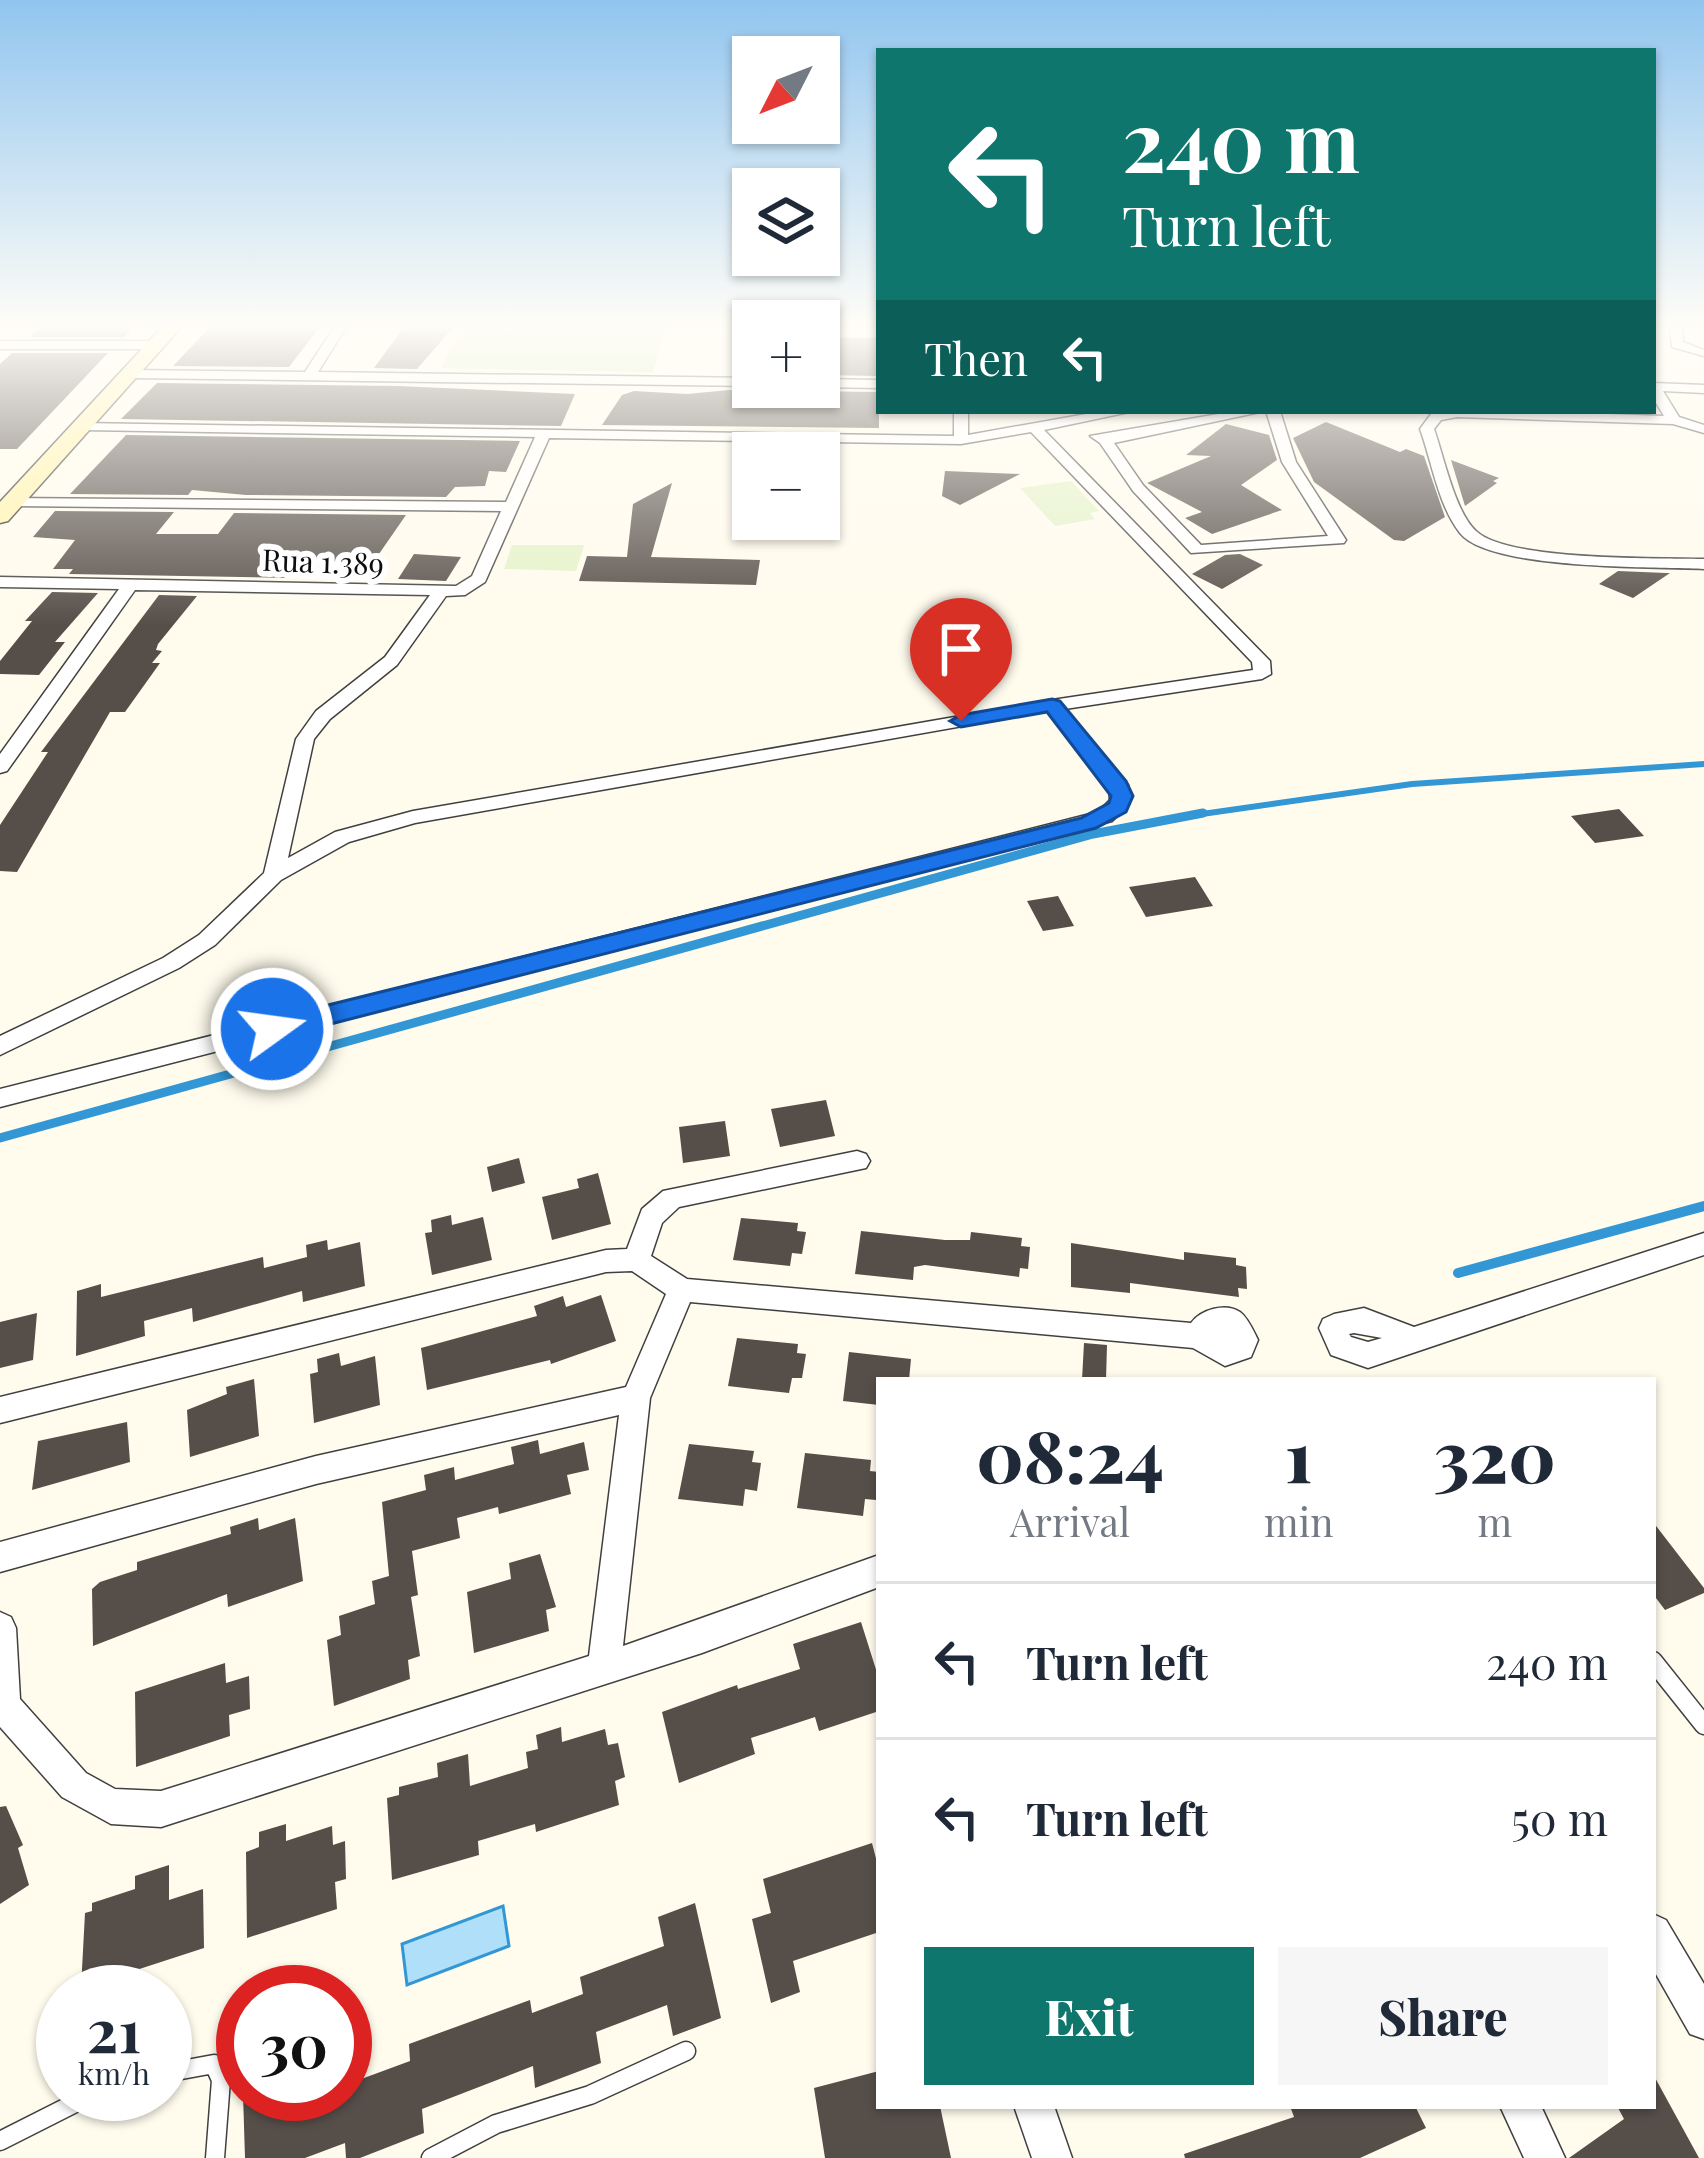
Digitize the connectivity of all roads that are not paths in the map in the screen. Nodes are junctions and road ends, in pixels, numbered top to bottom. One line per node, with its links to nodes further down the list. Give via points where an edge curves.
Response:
1 (962, 425): 10 (street)
2 (1052, 425): 8 (street)
3 (1073, 425): 11 (street)
4 (1186, 425): 11 (street)
5 (1277, 425): 11 (street, via 1289,462 1338,540 1197,550)
6 (1431, 425): 14 (street, via 1469,535 1488,547)
7 (84, 426): 9 (street); 13 (main road)
8 (1034, 428): 10 (street); 18 (street, via 1264,668 1255,677)
9 (544, 433): 10 (street); 12 (street)
10 (961, 440)
11 (1105, 440)
12 (509, 507): 13 (street); 17 (street, via 479,579)
13 (7, 509)
14 (1704, 564)
15 (0, 582): 16 (street, Rua 1.389)
16 (130, 584): 17 (street, Rua 1.389); 19 (street)
17 (439, 594): 20 (street, via 391,661 313,725)
18 (1052, 705): 20 (street, via 413,817 342,837); 22 (street, via 1118,785 1118,807 1105,817)
19 (0, 767)
20 (274, 875): 21 (street, via 171,963)
21 (0, 1046)
22 (0, 1098)
23 (857, 1161): 25 (street, via 672,1198 651,1217)
24 (1704, 1244): 28 (street)
25 (636, 1260): 26 (street); 30 (street, via 536,1276)
26 (682, 1290): 27 (street); 29 (street)
27 (1198, 1336)
28 (1412, 1341)
29 (635, 1398): 31 (street, via 420,1441); 35 (street)
30 (0, 1410)
31 (0, 1557)
32 (876, 1572): 35 (street)
33 (0, 1628): 36 (street)
34 (1656, 1664): 37 (lane)
35 (604, 1669): 36 (street, via 161,1809 111,1806 74,1785)
36 (2, 1707)
37 (1704, 1725)
38 (1656, 1939): 39 (street)
39 (1704, 2020)
40 (686, 2050): 47 (lane)
41 (192, 2068): 46 (lane, via 214,2064 221,2080)
42 (1035, 2109): 48 (street)
43 (1521, 2109): 49 (street)
44 (40, 2121): 45 (lane)
45 (0, 2141)
46 (215, 2158)
47 (430, 2158)
48 (1052, 2158)
49 (1545, 2158)

